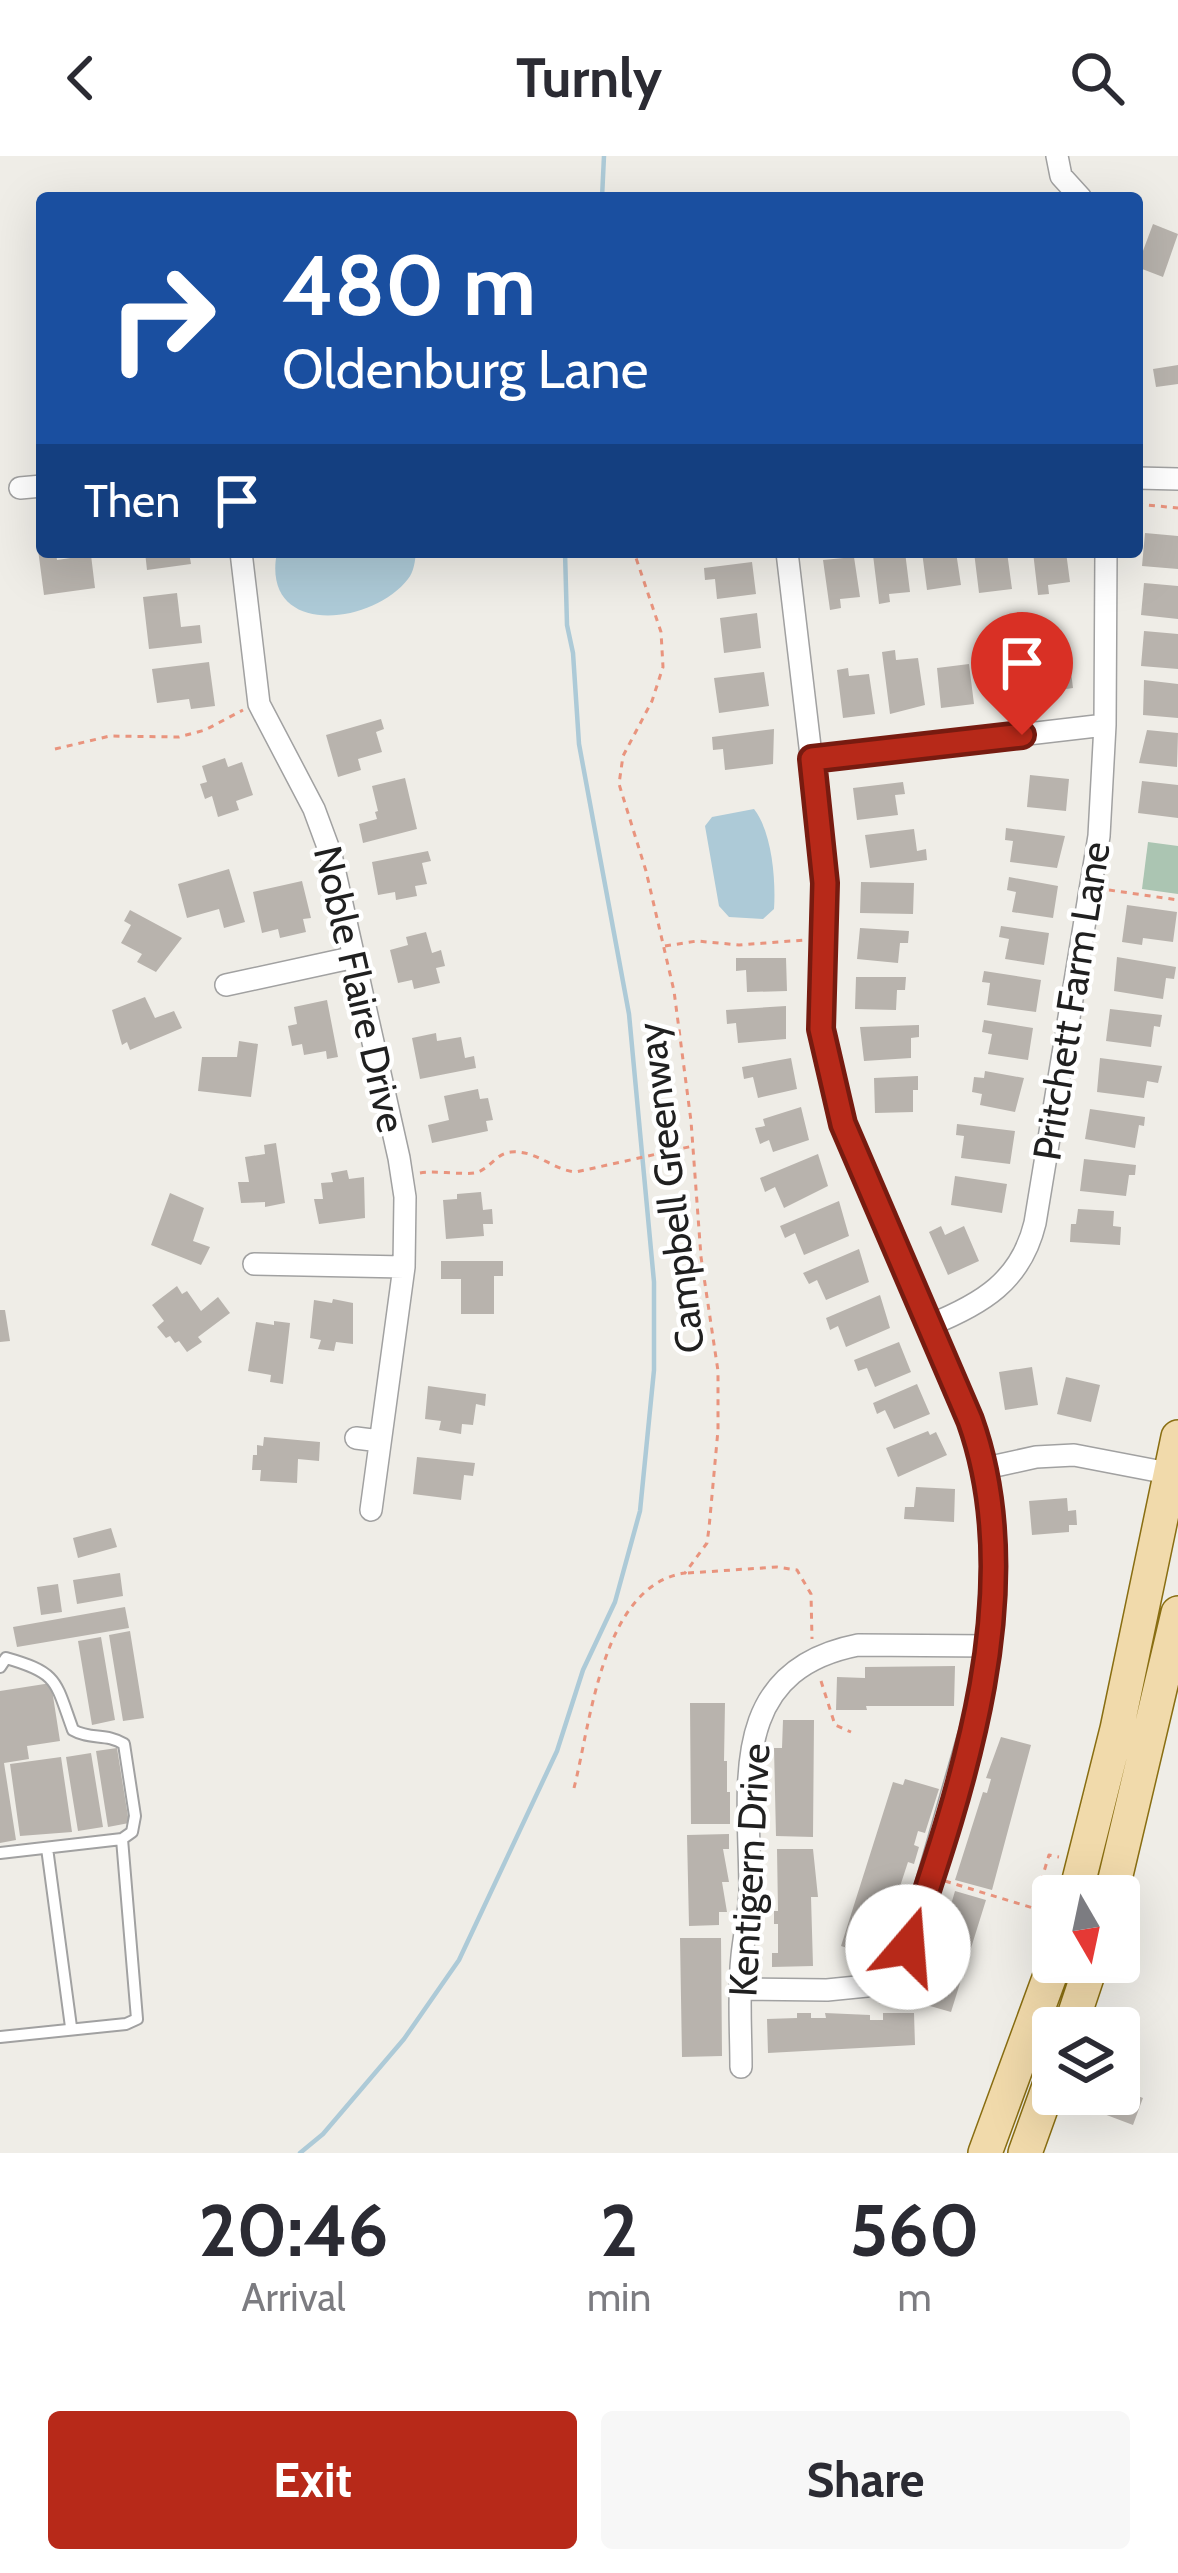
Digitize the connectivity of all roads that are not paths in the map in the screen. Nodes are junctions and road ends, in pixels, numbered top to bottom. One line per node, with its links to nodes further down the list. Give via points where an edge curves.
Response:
1 (1057, 156): 2 (street)
2 (1076, 192)
3 (1143, 478): 4 (street)
4 (1178, 479)
5 (242, 558): 10 (street, Noble Flaire Drive, via 259,704 323,832)
6 (788, 558): 9 (street)
7 (1106, 558): 8 (street, Pritchett Farm Lane)
8 (1105, 725): 9 (street); 14 (street, Pritchett Farm Lane, via 1092,889 1030,1243 1006,1282)
9 (812, 759): 14 (street, via 825,883 826,1062 843,1124)
10 (355, 957): 11 (street); 13 (street, Noble Flaire Drive, via 399,1158)
11 (226, 986)
12 (254, 1264): 13 (street)
13 (404, 1267): 17 (street, Noble Flaire Drive)
14 (930, 1325): 18 (street)
15 (1178, 1437): 19 (main road)
16 (356, 1438): 17 (street)
17 (380, 1441): 20 (street, Noble Flaire Drive)
18 (986, 1468): 19 (street, via 1073,1455); 22 (street)
19 (1174, 1474): 27 (main road)
20 (371, 1510)
21 (1178, 1613): 28 (main road)
22 (990, 1646): 30 (street, via 932,1877 902,1961 881,1980 850,1990); 30 (street, Kentigern Drive, via 837,1649 800,1666 776,1689 749,1761)
23 (0, 1667): 24 (lane, via 6,1658 44,1669 73,1730 124,1744 135,1816)
24 (122, 1839): 25 (lane); 31 (lane, via 137,2019)
25 (46, 1848): 26 (lane); 31 (lane)
26 (0, 1853)
27 (1080, 1875)
28 (1116, 1875)
29 (1046, 1983): 35 (main road)
30 (741, 1989): 33 (street, Kentigern Drive)
31 (71, 2027): 32 (lane)
32 (0, 2037)
33 (741, 2067)
34 (1039, 2115): 36 (main road)
35 (985, 2153)
36 (1025, 2153)

